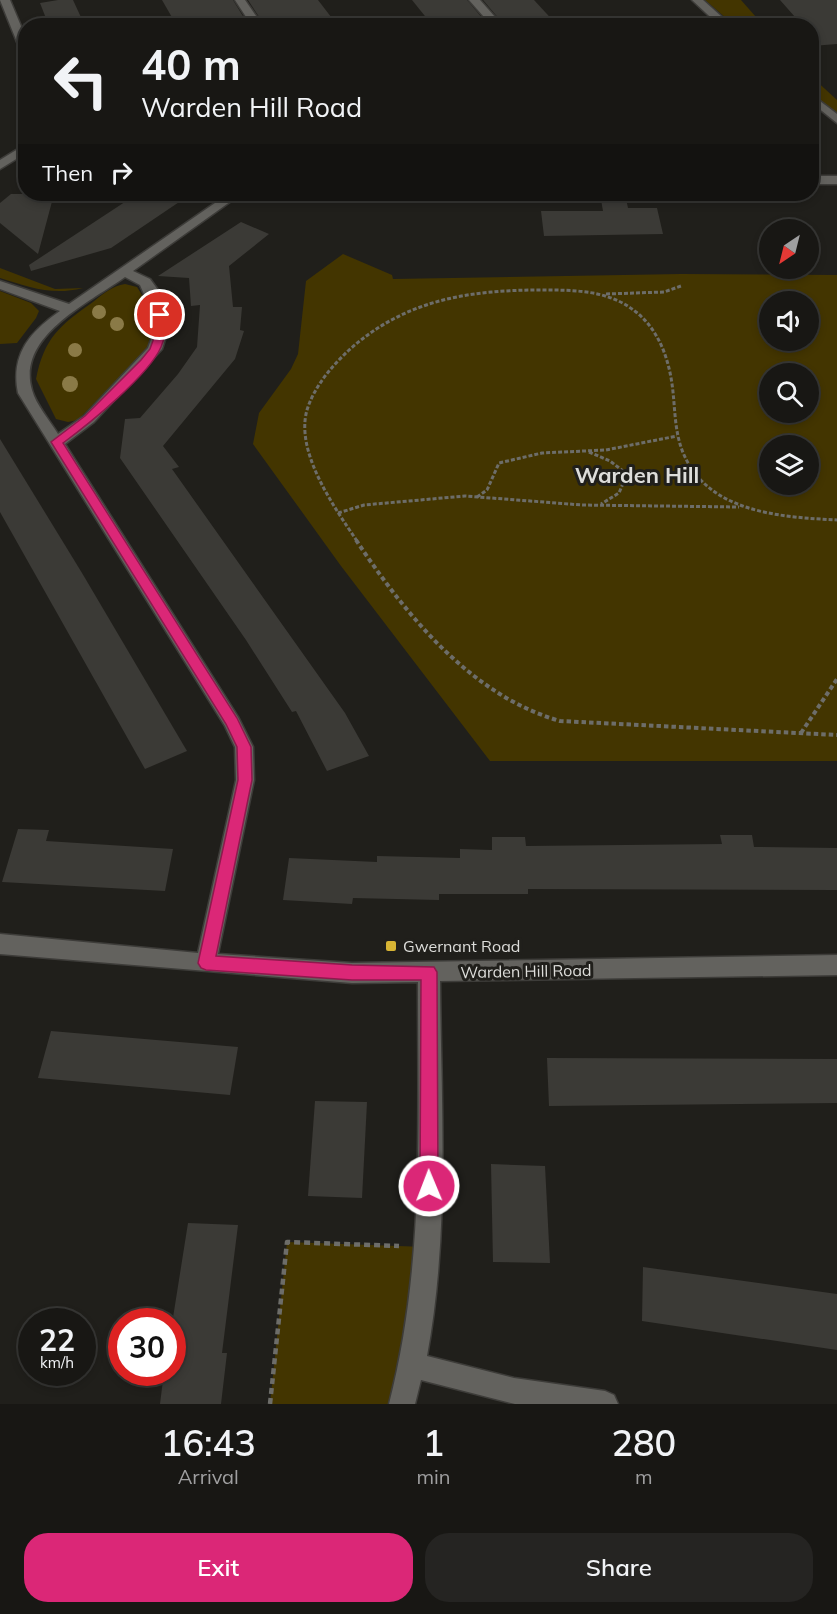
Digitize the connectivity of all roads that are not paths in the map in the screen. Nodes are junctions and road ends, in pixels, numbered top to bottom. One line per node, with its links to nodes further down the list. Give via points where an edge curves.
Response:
1 (5, 0): 8 (street)
2 (240, 0): 5 (street)
3 (474, 0): 6 (street)
4 (697, 0): 7 (street)
5 (252, 18)
6 (491, 18)
7 (718, 18)
8 (18, 32)
9 (819, 104): 10 (street)
10 (837, 120)
11 (18, 153): 12 (street)
12 (0, 165)
13 (819, 180): 14 (street)
14 (837, 180)
15 (225, 201): 16 (street)
16 (124, 272): 18 (street); 19 (street, via 145,282 151,290 160,315 161,332 155,349 89,418)
17 (0, 285): 18 (street)
18 (69, 309): 19 (street, via 35,339 21,371 25,393)
19 (57, 442): 21 (street, via 244,747 245,780)
20 (0, 944): 21 (street, Warden Hill Road)
21 (206, 963): 23 (street, Warden Hill Road, via 352,973)
22 (837, 965): 23 (street, Warden Hill Road)
23 (429, 972): 24 (street, via 429,1186)
24 (414, 1365): 25 (street); 26 (street, via 514,1391)
25 (402, 1404)
26 (605, 1404)

